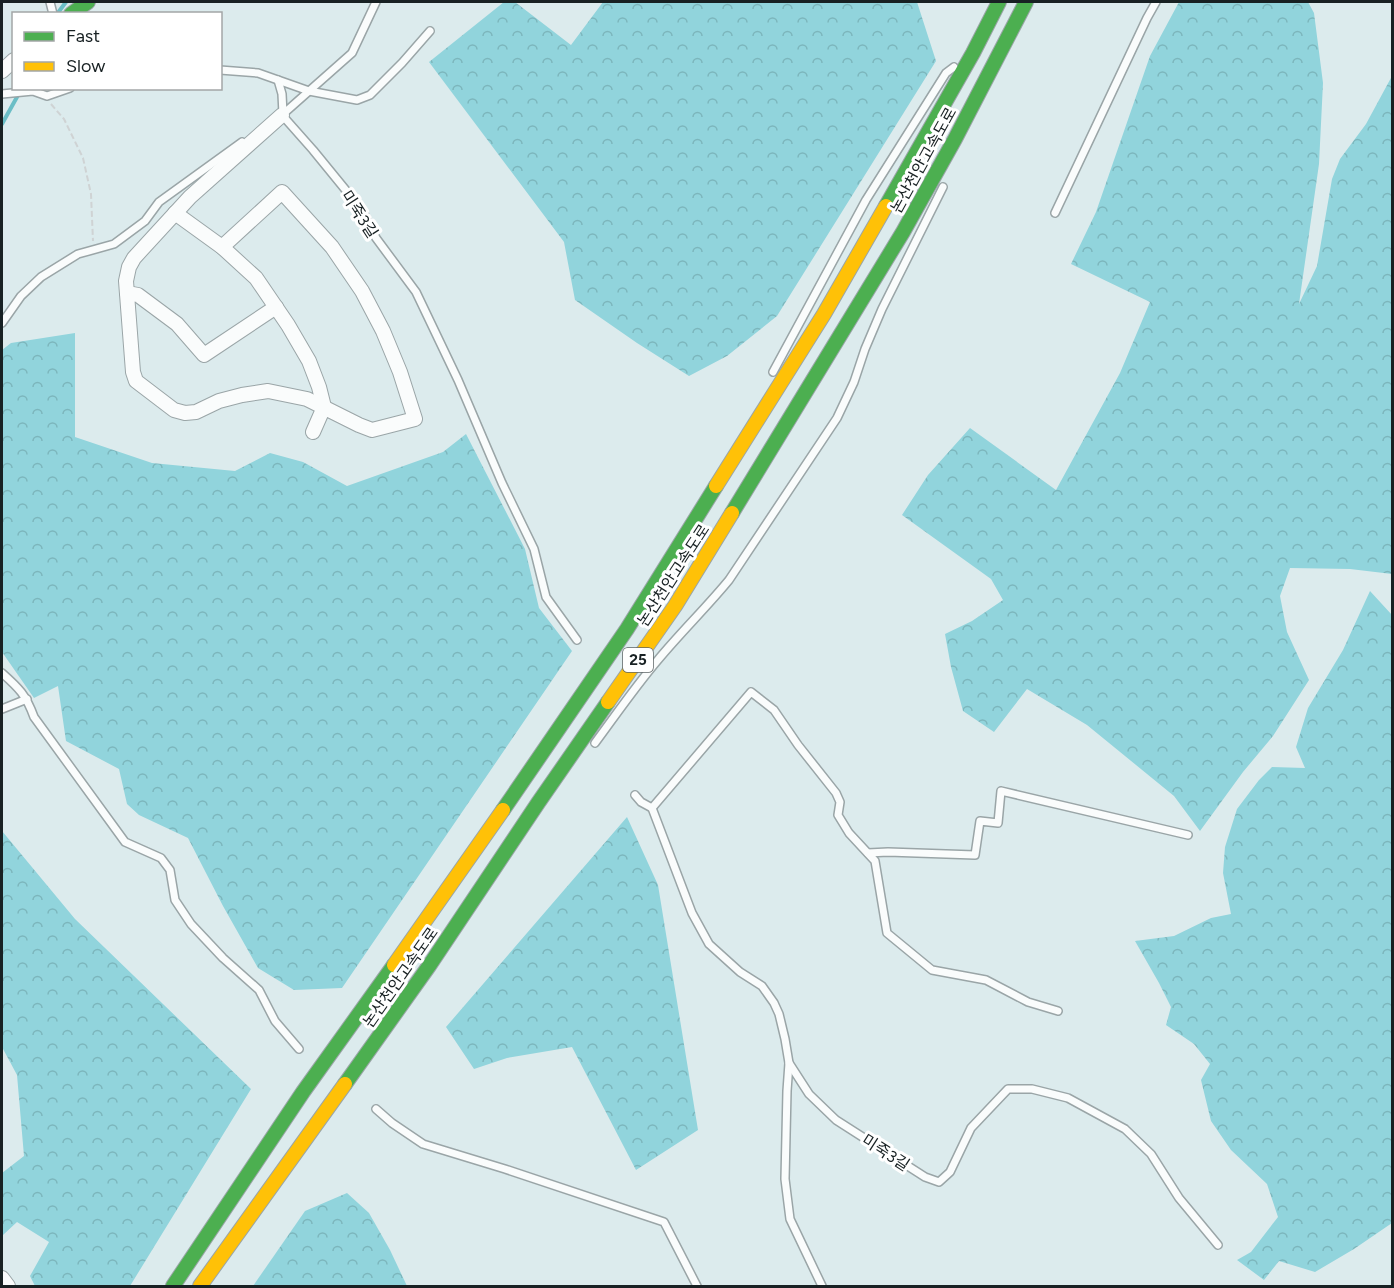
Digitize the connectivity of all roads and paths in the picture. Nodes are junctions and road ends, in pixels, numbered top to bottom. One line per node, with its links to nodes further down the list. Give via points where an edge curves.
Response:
1 (50, 2): 7 (lane)
2 (88, 2): 8 (main road)
3 (376, 2): 14 (lane, via 352,52)
4 (999, 2): 10 (main road, 논산천안고속도로 / 25)
5 (1026, 2): 18 (main road, 논산천안고속도로 / 25)
6 (1156, 2): 22 (lane)
7 (53, 12)
8 (74, 12)
9 (430, 31): 14 (lane, via 370,95 357,100)
10 (973, 53): 28 (lane, via 946,73 866,200); 32 (main road, 논산천안고속도로 / 25, via 824,314)
11 (222, 70): 12 (lane)
12 (278, 80): 14 (lane); 17 (lane)
13 (64, 90): 16 (lane)
14 (309, 91): 17 (lane)
15 (3, 94): 16 (lane)
16 (44, 94): 24 (path, via 64,119 83,158 91,194)
17 (283, 115): 21 (street); 24 (lane, via 159,202 145,221 114,244); 33 (lane, 미죽3길, via 362,210 376,238 416,292 534,549 546,597)
18 (955, 139): 19 (lane); 50 (main road, 논산천안고속도로 / 25, via 675,606 429,966)
19 (954, 156)
20 (948, 176): 37 (lane, via 882,309 837,418 729,580 657,661)
21 (175, 213): 23 (street); 25 (street, via 134,258 126,281)
22 (1055, 213)
23 (222, 247): 26 (street, via 256,278); 29 (street, via 282,192 332,247 362,291 400,372 415,419 372,430)
24 (94, 250): 27 (lane, via 78,254 41,277)
25 (127, 293): 26 (street, via 138,295 177,324 204,355); 29 (street, via 136,381 174,410 196,412 242,394 268,391 308,399)
26 (276, 307): 29 (street, via 309,361)
27 (2, 323)
28 (771, 376)
29 (324, 407): 30 (street)
30 (313, 432)
31 (697, 501): 32 (lane)
32 (692, 528): 49 (main road, 논산천안고속도로 / 25, via 462,870 303,1092)
33 (577, 640)
34 (2, 673): 35 (lane)
35 (27, 699): 36 (lane); 43 (lane, via 34,717 111,824 125,842 161,858 170,870 175,900 190,924 259,990 275,1021)
36 (2, 709)
37 (591, 748)
38 (635, 795): 39 (lane)
39 (652, 808): 41 (lane, via 751,692 774,710 836,793 840,802 838,815); 44 (lane, 미죽3길, via 692,913 709,944 762,986 774,1004)
40 (1188, 835): 41 (lane, via 1001,791 998,823 980,821 975,855)
41 (867, 853): 42 (lane, via 875,861 888,933 915,957 932,970 986,980 1028,1002)
42 (1058, 1011)
43 (299, 1049)
44 (789, 1063): 46 (lane, 미죽3길, via 810,1095 836,1120 939,1182 950,1172 971,1128 1008,1089 1032,1089 1068,1098 1125,1129 1151,1154 1179,1198); 52 (lane, via 785,1179 790,1219)
45 (376, 1109): 51 (lane, via 423,1144 664,1222)
46 (1218, 1245)
47 (2, 1278): 48 (street)
48 (8, 1287)
49 (172, 1287)
50 (200, 1287)
51 (697, 1287)
52 (822, 1287)

